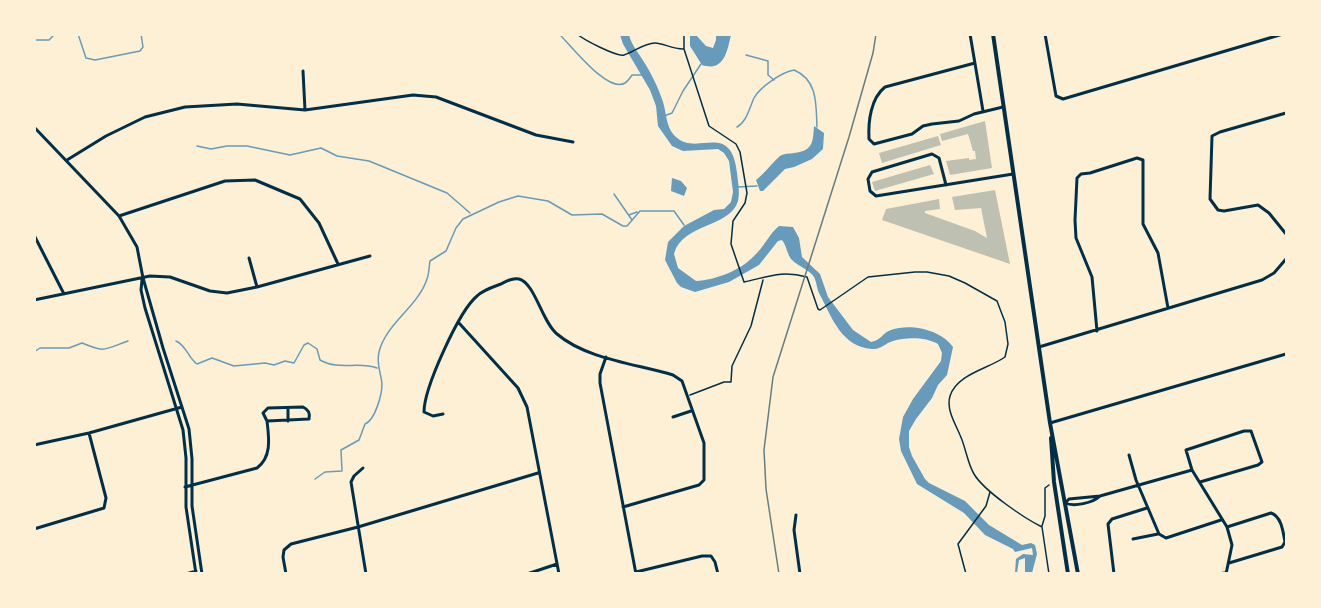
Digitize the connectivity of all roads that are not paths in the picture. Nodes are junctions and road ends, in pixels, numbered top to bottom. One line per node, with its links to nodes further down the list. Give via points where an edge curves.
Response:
1 (970, 34): 5 (street)
2 (993, 34): 7 (main road)
3 (1045, 34): 4 (street, via 1056,96 1063,99)
4 (1283, 34)
5 (975, 63): 9 (street); 9 (street, via 885,87 878,93 868,124 869,139 874,144 912,134 923,126 959,121)
6 (303, 71): 8 (street)
7 (1003, 107): 9 (street); 14 (main road)
8 (305, 110): 12 (street, via 413,95 436,97 536,135); 13 (street, via 237,104 185,108 146,117)
9 (983, 111)
10 (1287, 113): 17 (street, via 1212,136 1210,199 1218,210 1224,211 1258,205)
11 (34, 128): 13 (street)
12 (573, 142)
13 (68, 160): 16 (street)
14 (1013, 174): 15 (street); 30 (main road)
15 (946, 184): 15 (street, via 876,196 870,192 867,179 872,172 932,154 939,158)
16 (119, 216): 22 (street, via 225,181 255,180 300,199 319,223); 23 (street, via 137,247)
17 (1287, 234)
18 (34, 235): 25 (street)
19 (370, 256): 22 (street)
20 (249, 258): 24 (street)
21 (1287, 259): 27 (street, via 1262,280)
22 (338, 264): 24 (street)
23 (143, 278): 24 (street, via 170,276 227,293); 25 (street); 33 (street); 34 (street, via 145,308)
24 (257, 287)
25 (64, 294): 26 (street)
26 (34, 300)
27 (1168, 308): 29 (street); 29 (street, via 1158,253 1143,224 1143,160 1137,158 1081,174 1077,178 1074,220 1076,237 1092,277)
28 (459, 323): 32 (street, via 477,295 519,279 528,284 555,333 570,344); 37 (street, via 424,400 424,412 433,416); 47 (street, via 518,388 527,407)
29 (1097, 331): 30 (street)
30 (1039, 347): 41 (main road)
31 (1287, 354): 41 (street)
32 (606, 357): 36 (street, via 673,375 682,381); 54 (street, via 600,383)
33 (182, 407): 34 (street); 49 (street, via 189,429)
34 (176, 408): 42 (street); 51 (street, via 183,430)
35 (288, 408): 39 (street, via 268,408 263,413); 40 (street); 40 (street, via 303,407 310,414 309,420)
36 (692, 411): 38 (street); 54 (street, via 704,443 704,480 699,485)
37 (443, 414)
38 (673, 417)
39 (267, 421): 40 (street); 49 (street, via 268,451 264,463)
40 (288, 421)
41 (1050, 423): 52 (main road); 53 (main road)
42 (90, 433): 43 (street); 60 (street, via 106,498 104,508)
43 (34, 445)
44 (1129, 455): 50 (street)
45 (363, 468): 58 (street, via 351,482)
46 (1192, 470): 48 (street); 48 (street, via 1186,450 1251,431 1262,462); 50 (street)
47 (538, 473): 58 (street); 64 (street)
48 (1200, 482): 57 (street)
49 (191, 485): 51 (street); 66 (street)
50 (1139, 486): 52 (street, via 1069,499); 55 (street)
51 (185, 487): 65 (street)
52 (1065, 503): 53 (street); 76 (main road)
53 (1058, 504): 75 (main road)
54 (623, 507): 72 (street)
55 (1147, 508): 61 (street); 77 (street, via 1108,524)
56 (796, 515): 74 (street, via 794,530)
57 (1221, 520): 59 (street); 61 (street, via 1166,538)
58 (358, 527): 68 (street, via 291,544 284,549); 69 (street)
59 (1227, 527): 63 (street, via 1232,546); 63 (street, via 1271,513 1280,520 1285,542 1282,547)
60 (34, 529)
61 (1159, 534): 62 (street)
62 (1133, 538)
63 (1229, 563): 79 (street)
64 (557, 564): 70 (street); 71 (street)
65 (196, 572): 66 (street); 67 (street)
66 (202, 572)
67 (186, 573)
68 (286, 573)
69 (366, 573)
70 (527, 573)
71 (559, 573)
72 (636, 573): 73 (street, via 711,556)
73 (718, 573)
74 (800, 573)
75 (1068, 573)
76 (1077, 573)
77 (1114, 573)
78 (1216, 573): 79 (street)
79 (1226, 573)

